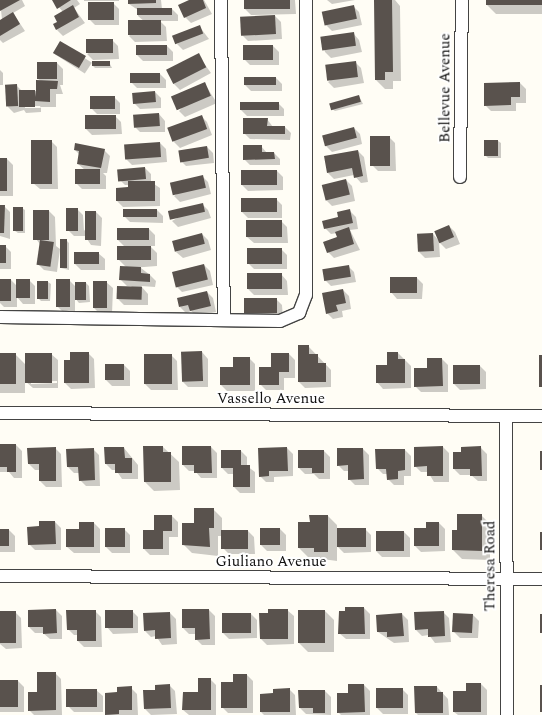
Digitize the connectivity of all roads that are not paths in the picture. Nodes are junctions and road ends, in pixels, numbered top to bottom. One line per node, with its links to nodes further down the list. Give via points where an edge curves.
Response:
1 (221, 0): 6 (street)
2 (306, 0): 6 (street, via 306,295 303,308 294,317 280,321)
3 (462, 0): 4 (street, Bellevue Avenue)
4 (460, 177)
5 (0, 317): 6 (street)
6 (224, 320)
7 (0, 413): 8 (street, Vassello Avenue)
8 (506, 416): 9 (street, Vassello Avenue); 11 (street, Theresa Road)
9 (542, 416)
10 (0, 576): 11 (street, Giuliano Avenue)
11 (506, 579): 12 (street, Giuliano Avenue); 13 (street, Theresa Road)
12 (542, 579)
13 (507, 715)

